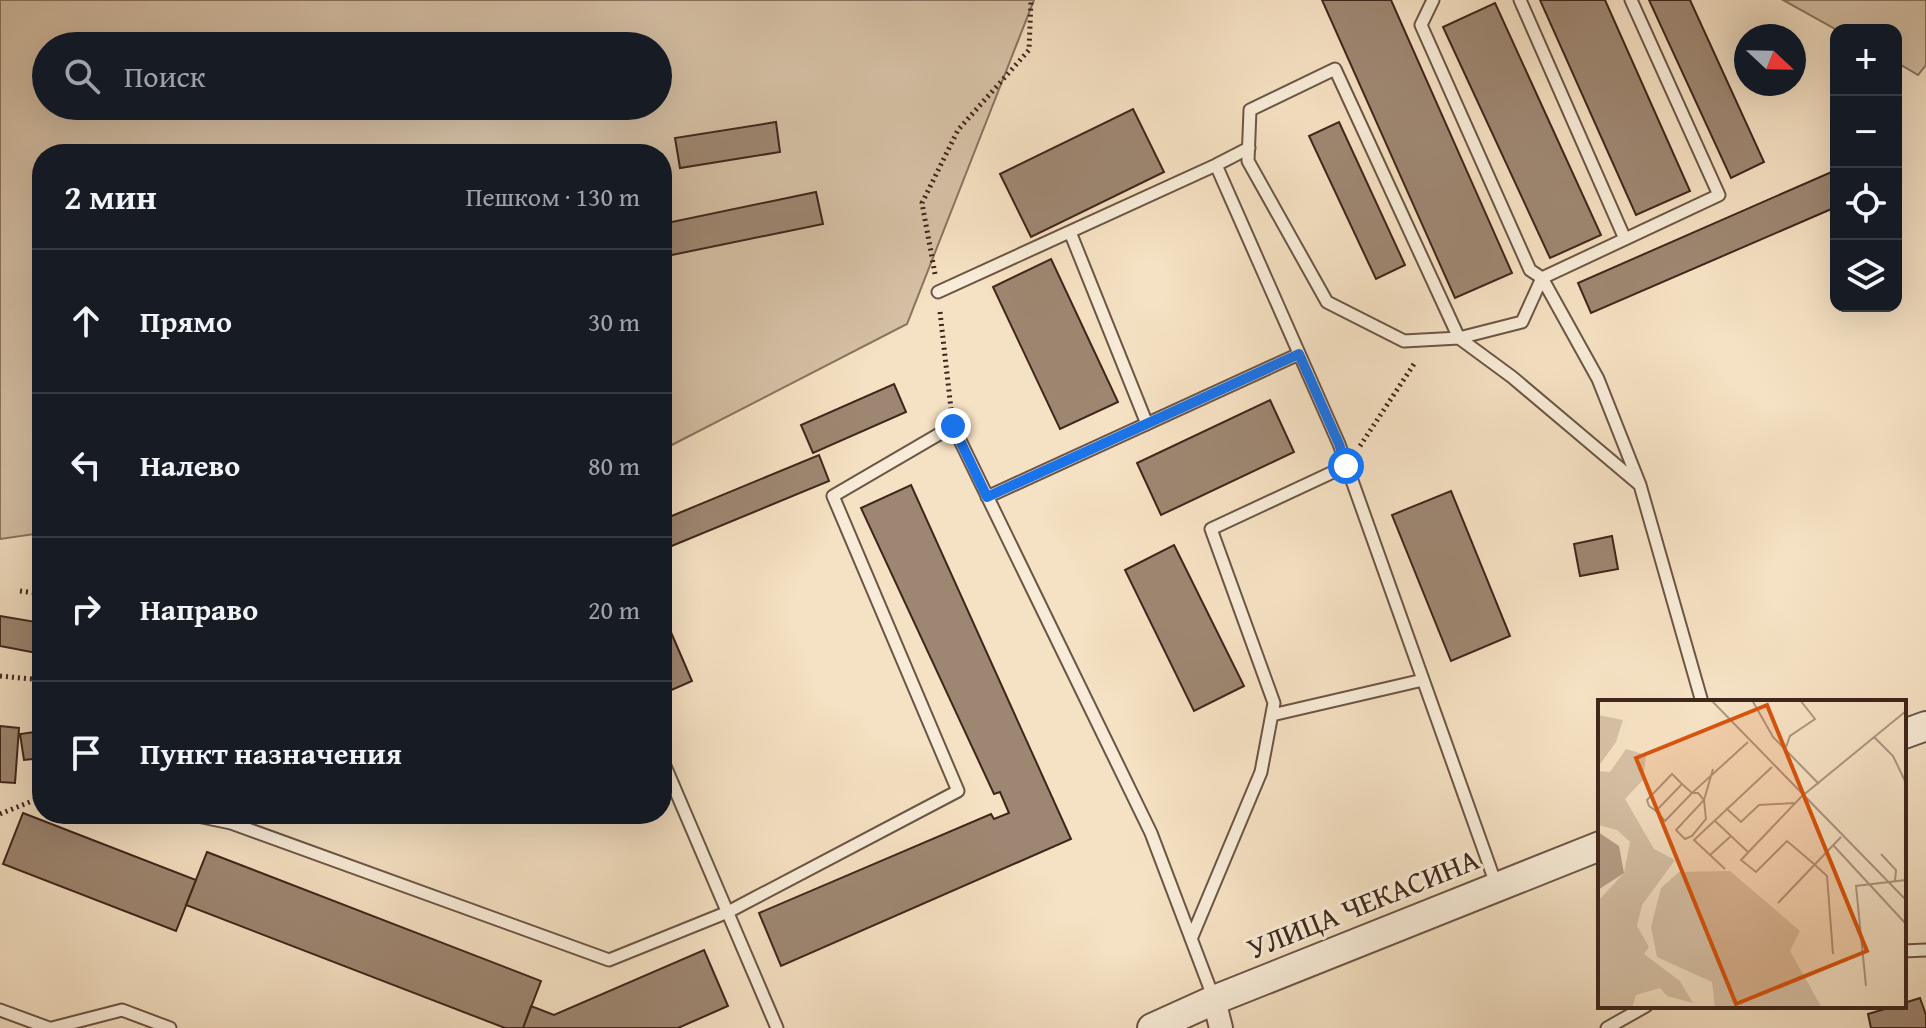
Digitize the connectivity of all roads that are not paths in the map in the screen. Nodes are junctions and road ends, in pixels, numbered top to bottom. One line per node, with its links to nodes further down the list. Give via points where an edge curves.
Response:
1 (1433, 0): 8 (lane, via 1421,25 1530,270)
2 (1520, 0): 7 (lane)
3 (1631, 0): 7 (lane, via 1719,195)
4 (1249, 148): 5 (lane); 10 (lane, via 1248,161 1327,302 1404,341); 10 (lane, via 1250,110 1335,69)
5 (1216, 165): 6 (lane); 11 (lane)
6 (1070, 232): 9 (lane); 12 (lane)
7 (1625, 239): 8 (lane)
8 (1542, 278): 10 (lane, via 1522,322); 14 (lane, via 1598,379)
9 (938, 292)
10 (1459, 338): 14 (lane)
11 (1299, 354): 12 (lane); 13 (lane)
12 (1147, 424): 15 (lane)
13 (1346, 466): 16 (lane); 18 (lane, via 1211,529 1274,703)
14 (1640, 485): 17 (lane)
15 (987, 497): 25 (lane, via 953,426 833,496 958,791); 26 (lane, via 1151,833)
16 (1423, 680): 18 (lane); 24 (lane)
17 (1701, 700)
18 (1272, 715): 26 (lane, via 1261,772)
19 (1926, 726): 20 (street)
20 (1906, 733)
21 (672, 782): 25 (lane)
22 (234, 824): 25 (lane, via 609,960)
23 (1598, 847): 24 (street, УЛИЦА ЧЕКАСИНА)
24 (1497, 887): 29 (street, УЛИЦА ЧЕКАСИНА)
25 (728, 912): 34 (lane)
26 (1191, 939): 29 (lane)
27 (1926, 950): 28 (lane)
28 (1906, 951)
29 (1214, 1000): 35 (street, УЛИЦА ЧЕКАСИНА); 36 (street)
30 (1642, 1008): 37 (lane)
31 (0, 1010): 32 (lane)
32 (50, 1028): 33 (lane, via 122,1010)
33 (170, 1028)
34 (777, 1028)
35 (1152, 1028)
36 (1221, 1028)
37 (1607, 1028)

